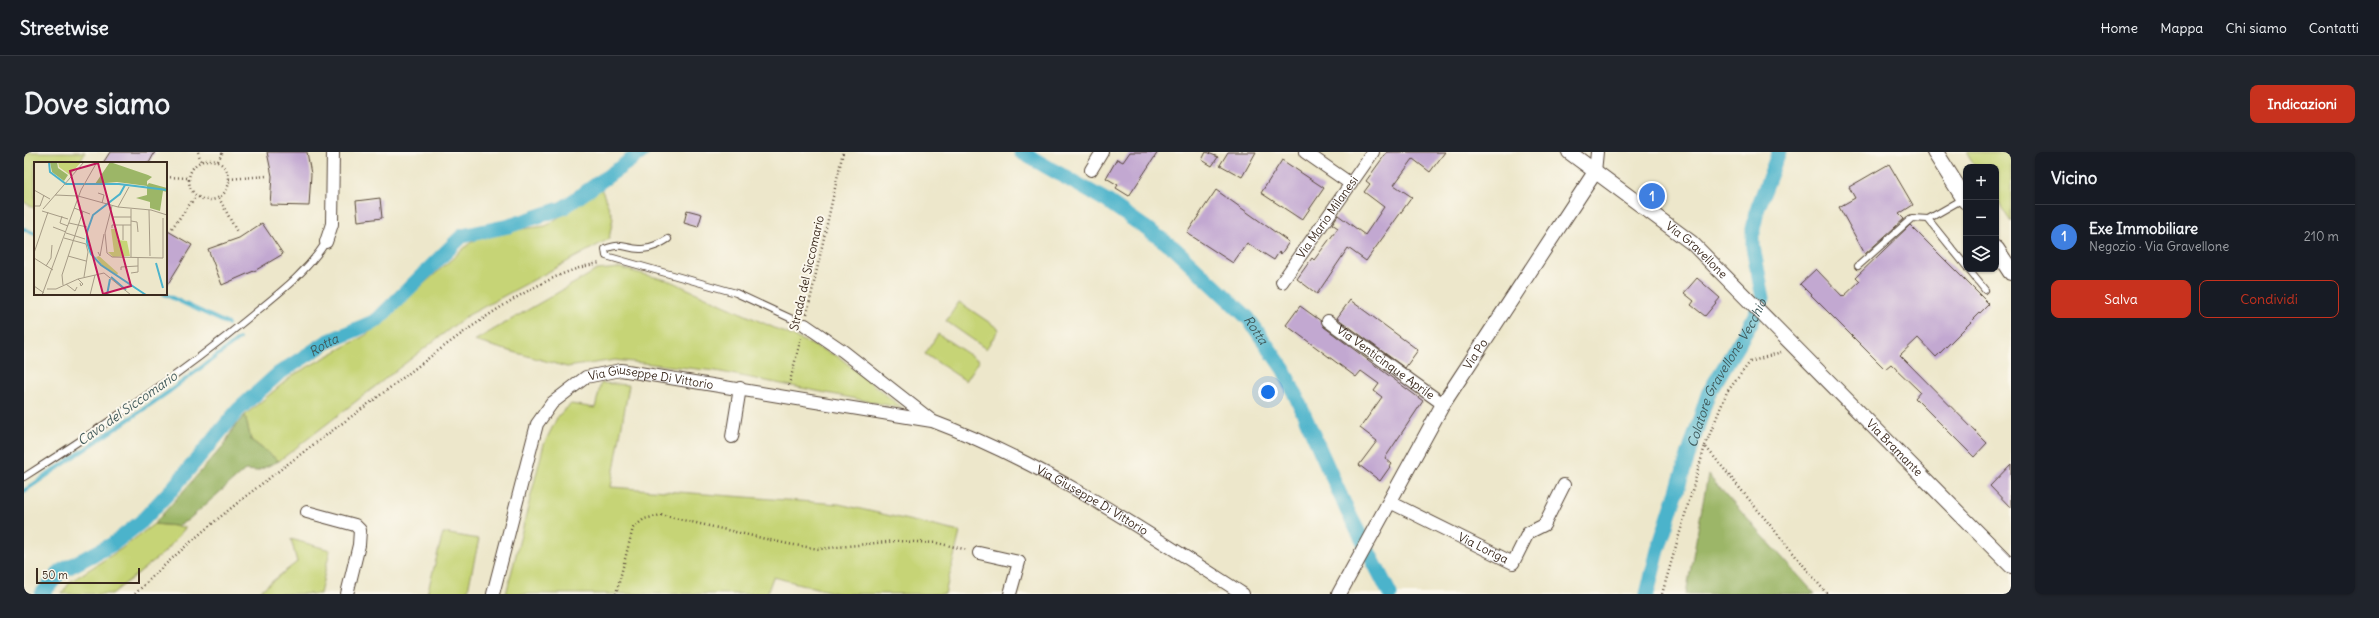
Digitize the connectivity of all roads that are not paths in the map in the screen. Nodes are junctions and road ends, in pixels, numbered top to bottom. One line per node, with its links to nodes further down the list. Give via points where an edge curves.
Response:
1 (333, 152): 15 (street, via 332,224)
2 (1102, 152): 8 (street)
3 (1305, 152): 10 (street)
4 (1373, 152): 10 (street, Via Mario Milanesi)
5 (1569, 152): 9 (street, Via Gravellone)
6 (1597, 152): 9 (street)
7 (1935, 152): 11 (main road)
8 (1091, 170)
9 (1595, 172): 25 (street, Via Gravellone, via 1680,233); 27 (street, Via Po)
10 (1351, 184): 21 (street, Via Mario Milanesi)
11 (1963, 196)
12 (1963, 200): 13 (lane)
13 (1928, 219): 17 (lane); 18 (lane, via 1912,218)
14 (668, 239): 24 (lane, via 654,247 641,250 617,244 605,249 606,256 736,293)
15 (326, 242): 30 (lane, via 313,263 225,338 89,435)
16 (1999, 254): 20 (main road)
17 (1963, 262)
18 (1858, 266)
19 (1970, 272): 22 (lane)
20 (2011, 272)
21 (1282, 282)
22 (1985, 290)
23 (1328, 321): 27 (street, Via Venticinque Aprile)
24 (805, 325): 28 (street, Via Giuseppe Di Vittorio, via 843,351)
25 (1778, 328): 35 (street, Via Bramante)
26 (740, 388): 28 (street, Via Giuseppe Di Vittorio); 29 (street); 37 (street, Via Giuseppe Di Vittorio, via 621,370 586,377 552,404 537,424)
27 (1443, 404): 32 (street, Via Po)
28 (932, 421): 39 (street, Via Giuseppe Di Vittorio, via 973,436 1104,505)
29 (732, 437)
30 (24, 477)
31 (1564, 485): 32 (street, Via Loriga, via 1544,525 1528,533 1513,563)
32 (1390, 502): 40 (street, Via Po)
33 (307, 512): 36 (street, via 355,525 360,530 359,545)
34 (979, 553): 38 (street, via 1018,562)
35 (2011, 566)
36 (347, 594)
37 (493, 594)
38 (1010, 594)
39 (1243, 594)
40 (1339, 594)

